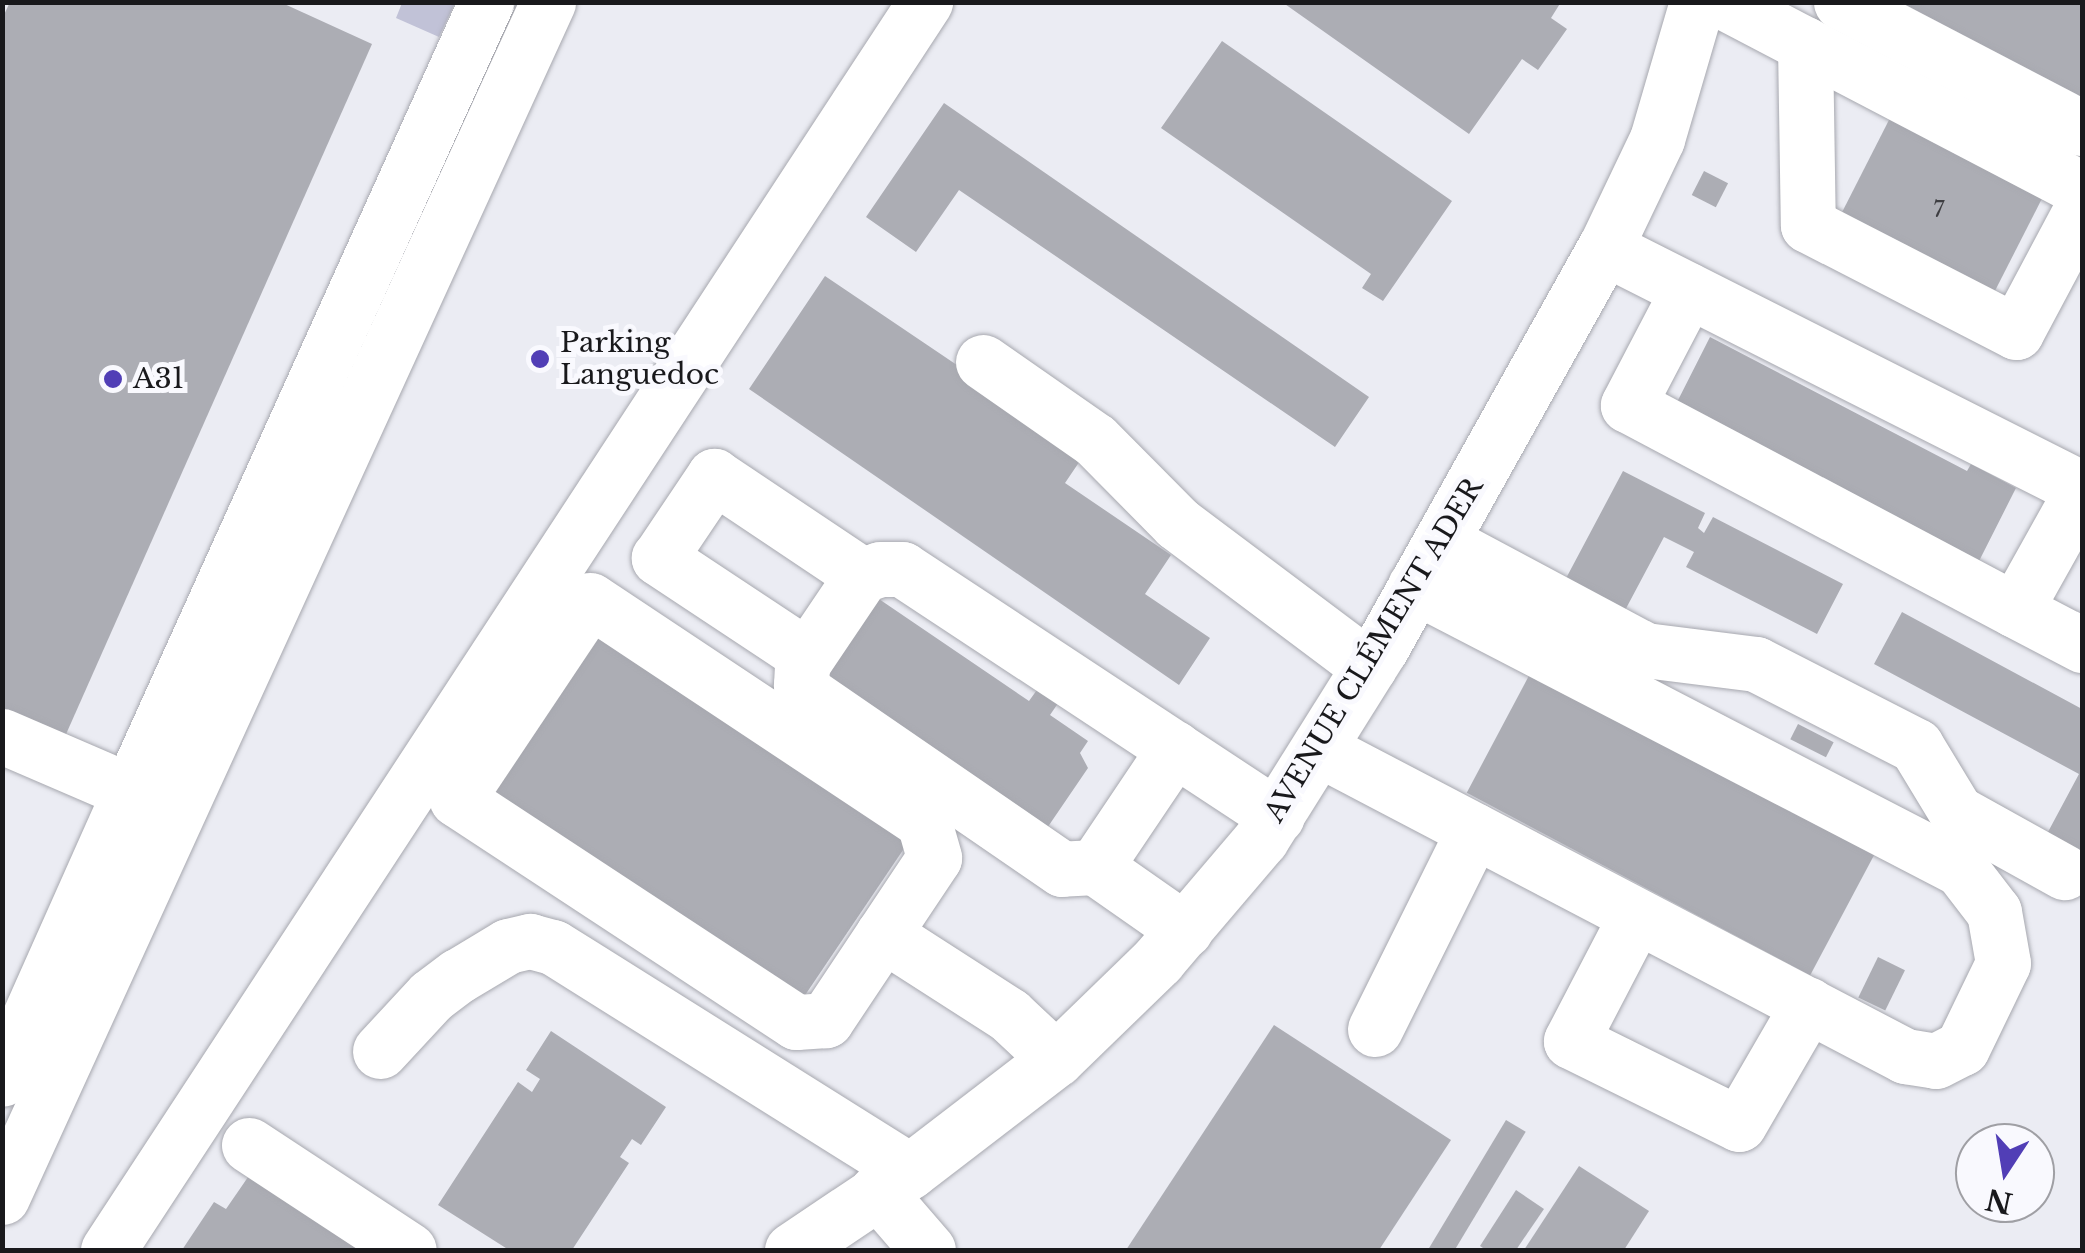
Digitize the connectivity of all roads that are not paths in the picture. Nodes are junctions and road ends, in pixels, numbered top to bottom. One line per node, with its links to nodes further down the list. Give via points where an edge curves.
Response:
1 (486, 2): 24 (street)
2 (548, 2): 39 (street)
3 (924, 2): 40 (street)
4 (1698, 2): 11 (street, AVENUE CLÉMENT ADER, via 1657,139)
5 (1724, 2): 7 (street)
6 (1841, 2): 8 (street)
7 (1805, 44): 9 (street); 10 (street, via 1808,225 2016,332)
8 (2082, 128)
9 (2082, 189)
10 (2082, 208)
11 (1605, 248): 12 (street); 15 (street, AVENUE CLÉMENT ADER)
12 (1688, 290): 14 (street); 17 (street, via 1628,406)
13 (983, 362): 20 (street, via 1094,440 1177,524)
14 (2082, 489): 17 (street)
15 (1428, 563): 20 (street, AVENUE CLÉMENT ADER); 28 (street, via 1645,650 1756,664 1916,746 1956,812); 32 (street, via 1961,869 1994,912 2003,963 1962,1048 1950,1056 1905,1056)
16 (862, 575): 19 (street); 19 (street, via 714,476 659,558); 22 (street, via 902,569)
17 (2015, 610): 18 (street)
18 (2082, 645)
19 (807, 656): 27 (street, via 801,686 814,701 1062,869)
20 (1369, 667): 23 (street, AVENUE CLÉMENT ADER)
21 (2, 736): 24 (street)
22 (1175, 748): 25 (street); 27 (street)
23 (1319, 749): 25 (street, AVENUE CLÉMENT ADER); 26 (street)
24 (130, 791): 36 (street)
25 (1277, 816): 30 (street, AVENUE CLÉMENT ADER)
26 (1474, 830): 29 (street); 33 (street)
27 (1095, 867): 30 (street)
28 (2064, 872)
29 (1636, 916): 32 (street); 32 (street, via 1571,1041 1740,1124)
30 (1185, 930): 35 (street, AVENUE CLÉMENT ADER)
31 (883, 934): 31 (street, via 826,1020 796,1022 458,798 590,600 924,822 934,858); 35 (street, via 1009,1015)
32 (1808, 1005)
33 (1374, 1029)
34 (380, 1051): 38 (street, via 458,976 508,946 530,941 553,947)
35 (1056, 1058): 38 (street, AVENUE CLÉMENT ADER)
36 (2, 1079)
37 (249, 1146): 41 (street)
38 (893, 1181): 42 (street, AVENUE CLÉMENT ADER); 43 (street)
39 (2, 1197)
40 (108, 1250)
41 (409, 1250)
42 (792, 1250)
43 (928, 1250)

